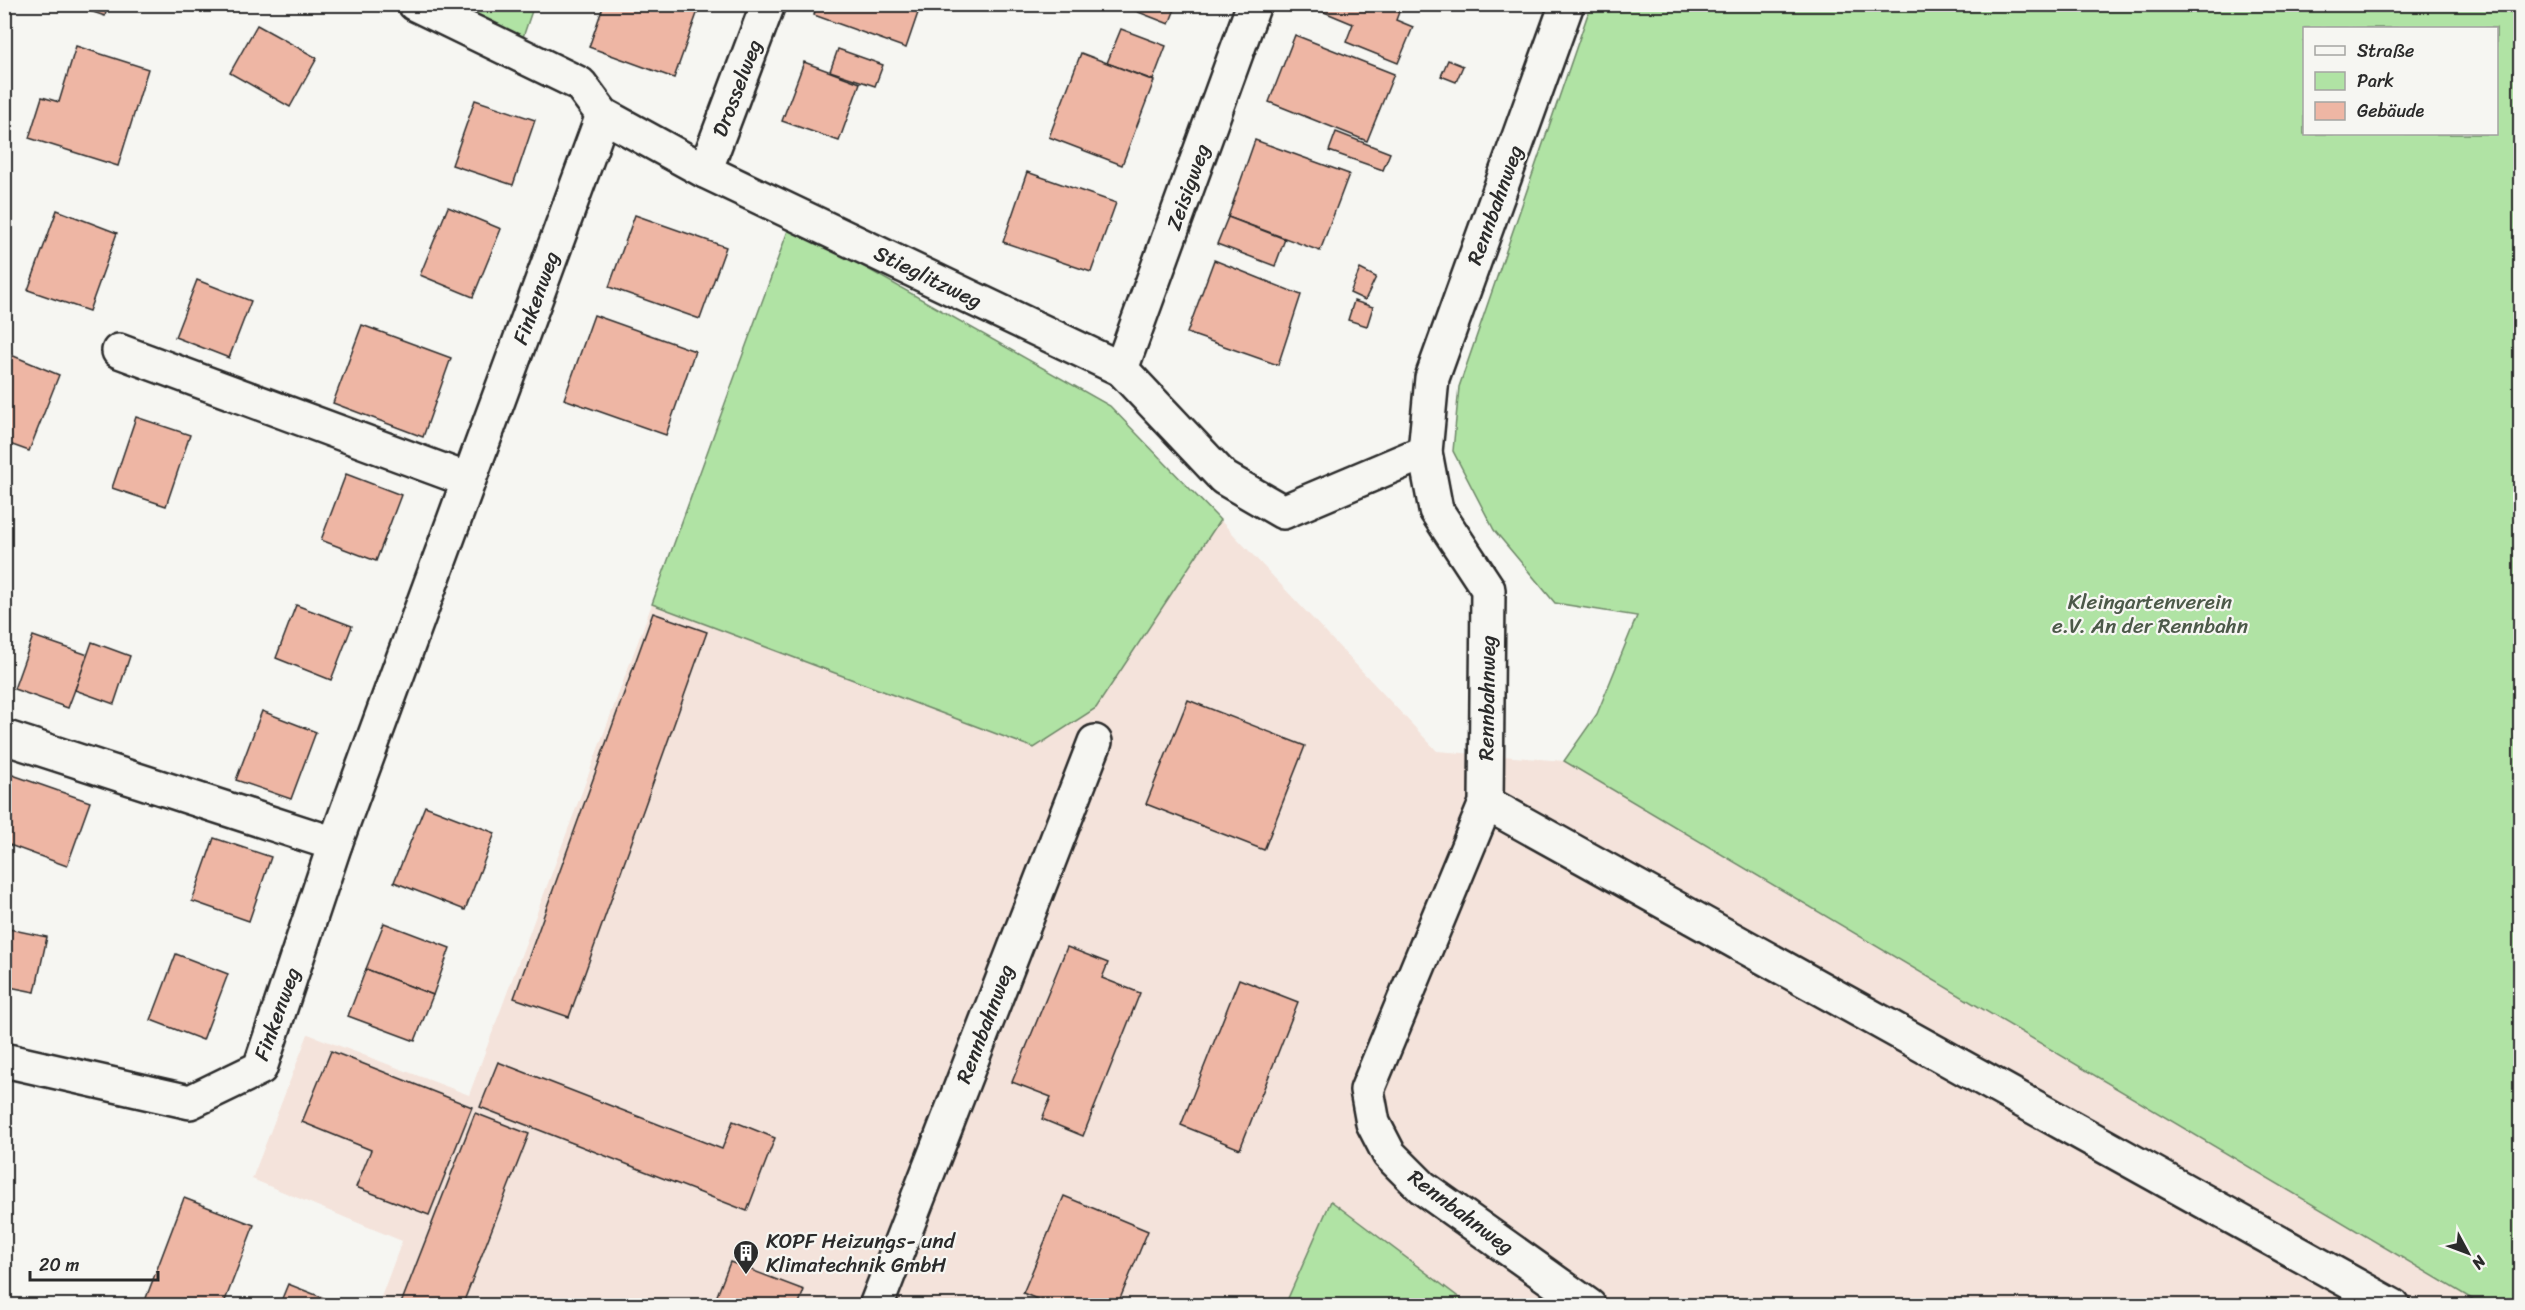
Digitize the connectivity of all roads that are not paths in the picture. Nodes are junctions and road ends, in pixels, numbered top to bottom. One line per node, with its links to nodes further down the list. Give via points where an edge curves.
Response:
1 (415, 4): 5 (street, Stieglitzweg, via 580,84)
2 (768, 4): 6 (street, Drosselweg)
3 (1254, 4): 8 (street, Zeisigweg)
4 (1567, 4): 9 (street, Rennbahnweg, via 1432,378)
5 (603, 116): 6 (street, Stieglitzweg); 10 (street, Finkenweg)
6 (705, 171): 8 (street, Stieglitzweg)
7 (119, 351): 10 (street)
8 (1121, 369): 9 (street, Stieglitzweg, via 1224,478 1283,512)
9 (1425, 452): 13 (street, Rennbahnweg, via 1436,510 1488,589)
10 (468, 480): 14 (street, Finkenweg)
11 (4, 737): 14 (street)
12 (1095, 742): 16 (street, Rennbahnweg)
13 (1486, 803): 17 (street, Rennbahnweg, via 1367,1090 1373,1122 1389,1154 1422,1187); 18 (street)
14 (335, 844): 15 (street, Finkenweg, via 260,1068 190,1102)
15 (4, 1060)
16 (876, 1305)
17 (1589, 1305)
18 (2393, 1305)

